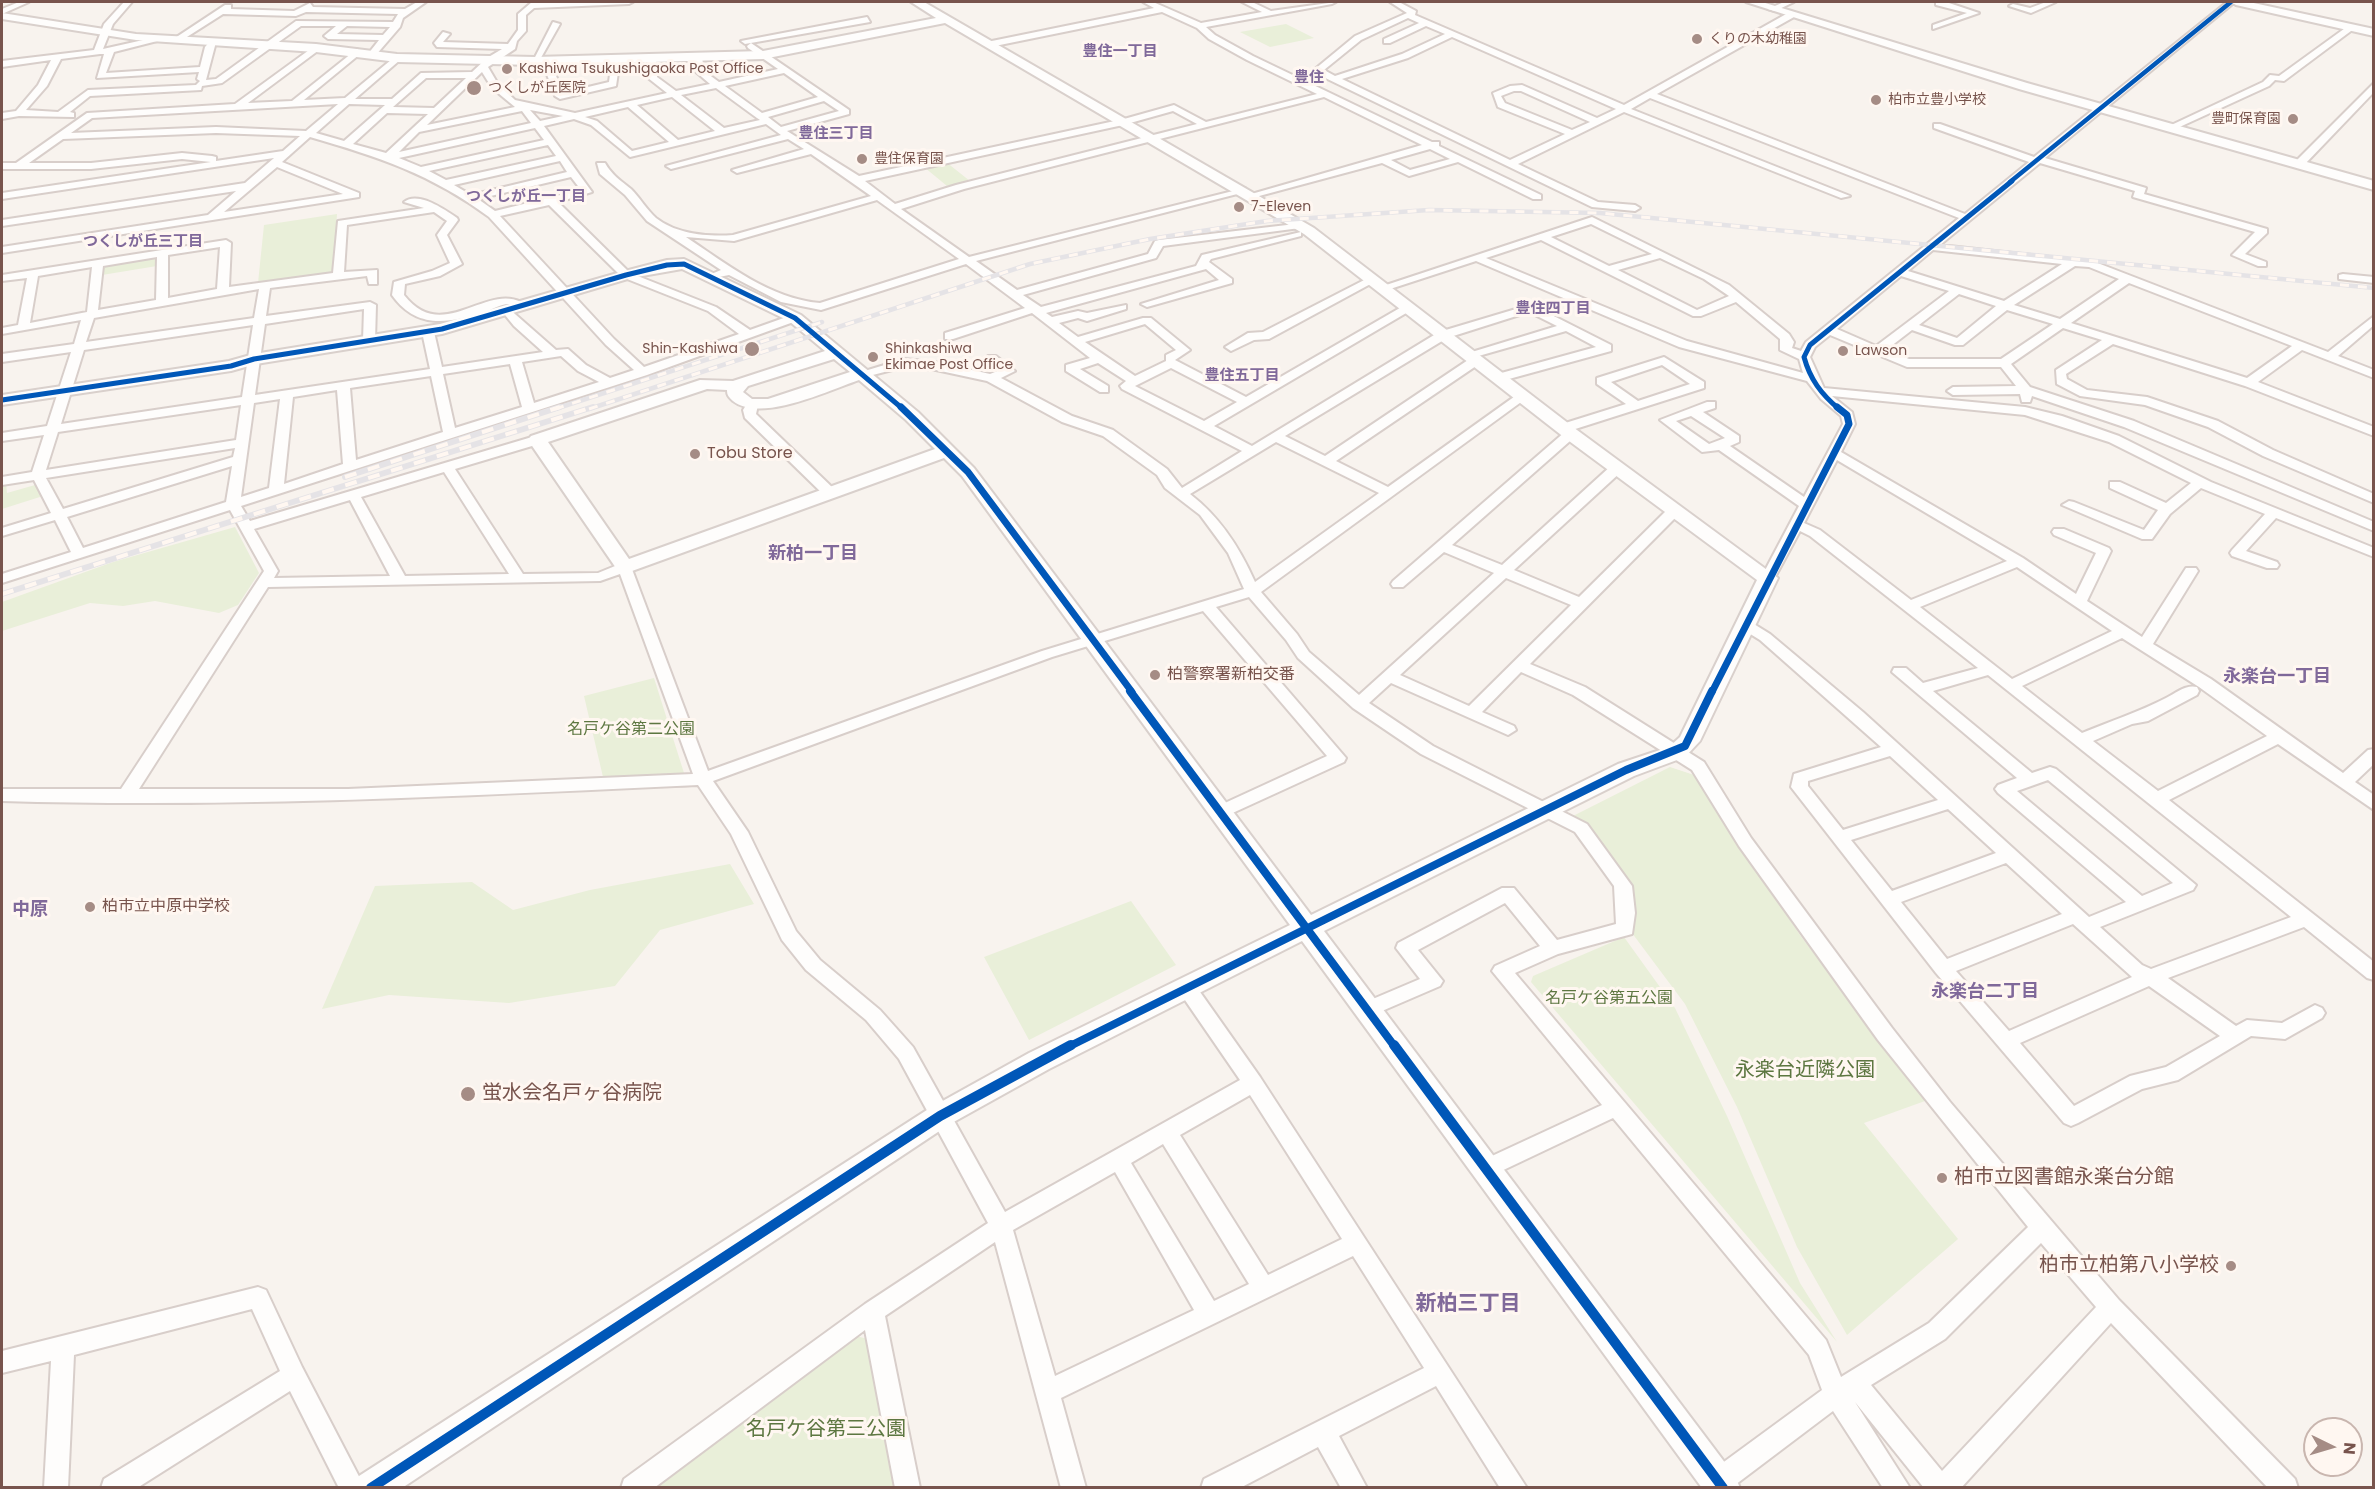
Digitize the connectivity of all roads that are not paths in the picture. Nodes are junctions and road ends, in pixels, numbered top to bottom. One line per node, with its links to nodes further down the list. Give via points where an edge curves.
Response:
1 (24, 2): 31 (street)
2 (128, 2): 46 (street)
3 (237, 2): 28 (street)
4 (316, 2): 24 (street)
5 (356, 2): 27 (street)
6 (423, 2): 29 (street)
7 (629, 2): 21 (street)
8 (917, 2): 34 (street)
9 (1147, 2): 25 (street)
10 (1246, 2): 30 (street)
11 (1295, 2): 22 (street)
12 (1332, 2): 22 (street)
13 (1394, 2): 33 (street, via 1413,13)
14 (1752, 2): 26 (street)
15 (1790, 2): 26 (street)
16 (1942, 2): 43 (street, via 1939,3 1975,13)
17 (2052, 2): 23 (street, via 2031,11)
18 (2231, 2): 91 (street)
19 (2236, 2): 45 (street)
20 (533, 4): 21 (street); 58 (street, via 522,14 522,31)
21 (573, 4)
22 (1306, 6): 30 (street)
23 (2013, 6)
24 (304, 9): 27 (street); 28 (street, via 296,14)
25 (1164, 9): 42 (street); 56 (street)
26 (1772, 9): 32 (street)
27 (343, 10): 29 (street)
28 (220, 11): 36 (street)
29 (406, 12): 41 (street)
30 (1270, 13): 42 (street)
31 (2, 14): 46 (street)
32 (1791, 15): 81 (street); 91 (street)
33 (1410, 16): 38 (street); 76 (street, via 1358,38 1318,71)
34 (947, 19): 53 (street); 56 (street)
35 (867, 20): 44 (street)
36 (206, 21): 37 (street); 52 (street)
37 (228, 22)
38 (1426, 23): 49 (street); 54 (street)
39 (345, 24): 41 (street); 50 (street, via 328,36); 57 (street, via 299,22)
40 (556, 24): 70 (street)
41 (397, 25): 50 (street)
42 (1200, 26): 80 (street, via 1250,58)
43 (1936, 27)
44 (822, 28): 53 (street); 64 (street, via 746,41)
45 (2351, 28): 47 (street); 106 (street, via 2281,79 2274,77)
46 (103, 32): 51 (street); 61 (street)
47 (2373, 33)
48 (446, 34): 58 (street, via 440,45)
49 (1452, 34): 76 (street, via 1406,56); 90 (street)
50 (386, 38): 63 (street)
51 (161, 39): 52 (street); 60 (street)
52 (176, 40): 55 (street)
53 (838, 41): 64 (street)
54 (1387, 41)
55 (212, 42): 57 (street); 73 (street, via 204,58)
56 (990, 44): 101 (street)
57 (268, 45): 59 (street); 78 (street, via 219,81)
58 (512, 47): 72 (street)
59 (316, 48): 62 (street); 89 (street)
60 (110, 51): 61 (street); 73 (street, via 100,76)
61 (98, 52): 66 (street)
62 (357, 52): 63 (street); 86 (street)
63 (372, 54): 67 (street)
64 (763, 55): 65 (street); 74 (street)
65 (698, 57): 68 (street); 77 (street, via 700,72)
66 (57, 58): 71 (street); 95 (street, via 42,86)
67 (397, 58): 72 (street); 84 (street)
68 (652, 58): 69 (street); 82 (street, via 651,76)
69 (616, 59): 70 (street); 70 (street, via 613,84 560,96)
70 (540, 61): 72 (street)
71 (2, 64)
72 (486, 64): 75 (street); 88 (street, via 495,86)
73 (205, 69): 78 (street)
74 (785, 70): 77 (street); 83 (street)
75 (474, 75): 85 (street, via 424,75); 94 (street)
76 (1333, 79): 115 (street)
77 (720, 85): 82 (street); 100 (street)
78 (199, 86): 92 (street); 96 (street, via 88,93)
79 (2373, 86): 131 (street)
80 (1327, 94): 104 (street); 120 (street)
81 (1647, 94): 90 (street); 158 (street)
82 (676, 95): 87 (street); 110 (street)
83 (826, 97): 100 (street); 111 (street, via 846,112)
84 (347, 101): 85 (street); 86 (street); 112 (street)
85 (394, 102): 93 (street)
86 (294, 105): 89 (street)
87 (631, 105): 99 (street); 118 (street)
88 (521, 106): 99 (street); 103 (street); 108 (street)
89 (240, 107): 92 (street); 107 (street)
90 (1624, 109): 102 (street); 146 (street)
91 (2099, 109): 106 (street); 127 (street)
92 (173, 110): 97 (street)
93 (385, 110): 94 (street); 119 (street)
94 (436, 111): 108 (street)
95 (19, 113): 96 (street); 98 (street)
96 (60, 115): 97 (street)
97 (90, 115): 114 (street)
98 (2, 116)
99 (577, 117): 103 (street); 118 (street, via 594,123 630,154)
100 (764, 119): 110 (street); 111 (street)
101 (1123, 121): 104 (street, via 1174,108); 116 (street); 140 (street)
102 (1598, 122): 113 (street); 113 (street, via 1522,88 1497,95 1501,105)
103 (538, 126): 117 (street); 123 (street)
104 (1207, 126): 116 (street)
105 (1937, 126): 127 (street)
106 (2170, 128): 131 (street)
107 (216, 130): 109 (street); 112 (street)
108 (417, 130): 123 (street)
109 (164, 132): 114 (street); 128 (street)
110 (723, 132): 118 (street)
111 (785, 133): 121 (street); 136 (street)
112 (309, 134): 119 (street); 122 (street)
113 (1573, 134): 130 (street)
114 (61, 136): 135 (street)
115 (1454, 139): 120 (street); 130 (street)
116 (1155, 140): 144 (street); 152 (street, via 960,187)
117 (550, 142): 124 (street); 137 (street)
118 (676, 143)
119 (347, 144): 123 (street)
120 (1432, 146): 125 (street); 126 (street)
121 (813, 150): 138 (street); 140 (street)
122 (284, 154): 129 (street); 132 (street)
123 (388, 157): 137 (street)
124 (562, 158): 139 (street); 141 (street)
125 (1384, 160): 126 (street, via 1409,173); 144 (street)
126 (1461, 160): 130 (street); 148 (street)
127 (2037, 160): 158 (street); 174 (street, via 2142,190 2137,195 2263,231 2237,255)
128 (127, 162): 132 (street, via 182,156); 135 (street)
129 (274, 162): 142 (street); 157 (street, via 355,195)
130 (1507, 163): 153 (street, via 1596,205)
131 (2300, 163): 143 (street)
132 (224, 164): 154 (street)
133 (601, 165): 161 (street, via 651,219)
134 (2, 166): 135 (street)
135 (18, 166)
136 (671, 166)
137 (420, 170): 141 (street)
138 (737, 170)
139 (573, 174): 149 (street); 151 (street, via 587,192)
140 (856, 180): 147 (street)
141 (443, 184): 149 (street)
142 (247, 186): 154 (street); 157 (street)
143 (2373, 186)
144 (1246, 193): 160 (street); 169 (street)
145 (2, 196): 154 (street)
146 (1845, 196)
147 (878, 197): 152 (street); 161 (street, via 734,238 714,240)
148 (1537, 197)
149 (470, 198): 156 (street)
150 (409, 201): 155 (street, via 424,202)
151 (551, 201): 156 (street); 179 (street)
152 (892, 208): 169 (street)
153 (1635, 208)
154 (91, 210): 157 (street); 159 (street); 164 (street)
155 (438, 210): 180 (street, via 342,223); 200 (street, via 453,220 442,235 456,264 436,274 400,282 398,295 402,302 429,318 445,318 509,300)
156 (493, 215): 190 (street)
157 (211, 218)
158 (1967, 218): 163 (street)
159 (2, 223)
160 (1305, 228): 171 (street, via 1206,258); 188 (street); 193 (street, via 1159,243 1152,256)
161 (672, 233): 166 (street)
162 (1543, 237): 167 (street, via 1592,220); 168 (street); 175 (street)
163 (1930, 247): 172 (street); 177 (street)
164 (2, 250)
165 (163, 252): 170 (street); 192 (street, via 226,243); 195 (street)
166 (705, 253): 173 (street); 176 (street)
167 (1662, 254): 175 (street); 194 (street, via 1708,277)
168 (1477, 258): 188 (street); 244 (street, via 1683,344)
169 (965, 261): 176 (street, via 821,307 806,307); 193 (street)
170 (98, 262): 178 (street); 203 (street)
171 (1204, 262): 196 (street, via 1228,281); 202 (street, via 1201,268)
172 (2073, 262): 184 (street, via 2091,264); 198 (street)
173 (684, 264): 179 (street); 181 (street)
174 (2262, 264)
175 (1606, 270): 194 (street, via 1697,314)
176 (730, 271): 181 (street)
177 (1899, 272): 191 (street); 213 (street)
178 (33, 273): 183 (street); 210 (street)
179 (626, 275): 190 (street); 215 (street, via 712,309)
180 (338, 276): 186 (street, via 373,272); 187 (street)
181 (713, 277): 204 (street)
182 (2343, 277): 185 (street)
183 (2, 278)
184 (2128, 278): 208 (street); 222 (street)
185 (2373, 280)
186 (373, 282): 189 (street); 197 (street)
187 (265, 284): 192 (street); 206 (street)
188 (1378, 284): 199 (street); 224 (street, via 1265,336 1252,336)
189 (328, 288)
190 (564, 291): 200 (street); 239 (street)
191 (1956, 291): 198 (street); 209 (street)
192 (223, 292): 195 (street)
193 (1015, 294): 202 (street)
194 (1735, 297): 228 (street, via 1785,337 1786,350)
195 (162, 303): 203 (street)
196 (1147, 304)
197 (370, 305): 206 (street); 221 (street)
198 (2004, 306): 208 (street); 209 (street, via 1959,342)
199 (1409, 307): 216 (street); 260 (street)
200 (513, 308): 214 (street); 227 (street, via 518,324)
201 (1122, 308): 207 (street)
202 (1038, 310): 207 (street); 217 (street)
203 (91, 315): 210 (street); 223 (street)
204 (795, 318): 215 (street); 226 (street)
205 (2373, 319): 229 (street)
206 (259, 321): 223 (street); 233 (street)
207 (1053, 321): 218 (street)
208 (2062, 323): 220 (street); 237 (street)
209 (1910, 326): 225 (street)
210 (23, 327): 212 (street)
211 (1568, 327): 216 (street, via 1530,308); 232 (street); 243 (street, via 1607,348)
212 (2, 330)
213 (1828, 330): 225 (street); 228 (street, via 1810,345)
214 (428, 332): 221 (street); 238 (street)
215 (749, 335): 239 (street)
216 (1443, 335): 232 (street); 273 (street)
217 (949, 336)
218 (1072, 337): 219 (street); 231 (street, via 1147,320 1184,350); 234 (street)
219 (1053, 338)
220 (2112, 339): 247 (street); 294 (street, via 2060,373 2061,381 2084,393 2147,401 2213,424)
221 (369, 341): 233 (street)
222 (2301, 345): 229 (street); 247 (street)
223 (80, 346): 230 (street); 250 (street)
224 (1231, 347)
225 (1877, 351): 237 (street, via 1906,363)
226 (836, 353): 240 (street); 249 (street)
227 (553, 354): 235 (street); 246 (street, via 564,352)
228 (1804, 357): 244 (street)
229 (2330, 357): 241 (street)
230 (2, 358)
231 (1170, 358)
232 (1472, 358): 243 (street); 281 (street)
233 (254, 359): 250 (street, via 231,366); 258 (street)
234 (1099, 359): 245 (street); 251 (street, via 1070,368)
235 (515, 360): 238 (street); 264 (street)
236 (992, 360): 242 (street, via 1009,371)
237 (2004, 363): 252 (street)
238 (437, 371): 248 (street); 271 (street)
239 (643, 372): 246 (street)
240 (861, 374): 242 (street, via 904,363); 261 (street, via 769,404); 277 (street)
241 (2373, 374)
242 (991, 378): 293 (street, via 1067,419 1108,433 1162,472)
243 (1498, 378): 257 (street)
244 (1809, 378): 253 (street)
245 (1134, 381): 260 (street, via 1171,363); 267 (street, via 1126,386)
246 (609, 383): 264 (street)
247 (2249, 383): 270 (street)
248 (343, 385): 256 (street); 282 (street)
249 (736, 386): 261 (street, via 737,397); 274 (street, via 706,384)
250 (67, 387): 255 (street); 259 (street); 268 (street)
251 (1104, 389)
252 (2026, 390): 254 (street); 266 (street); 304 (street, via 2157,434)
253 (1820, 391): 266 (street); 279 (street, via 1847,415 1849,424)
254 (1953, 391)
255 (2, 393)
256 (287, 394): 258 (street); 289 (street)
257 (1522, 397): 269 (street); 291 (street)
258 (248, 399): 268 (street); 275 (street)
259 (2, 400)
260 (1247, 402): 267 (street)
261 (752, 405): 290 (street, via 750,415)
262 (1636, 405): 262 (street, via 1646,401 1700,384 1664,361 1601,381); 269 (street)
263 (1711, 405): 265 (street)
264 (529, 408): 271 (street)
265 (1693, 411): 276 (street, via 1734,439); 276 (street, via 1666,420 1707,449)
266 (2025, 411): 287 (street, via 2114,439)
267 (1204, 426): 278 (street)
268 (53, 429): 272 (street); 285 (street)
269 (1568, 431): 284 (street); 307 (street)
270 (2373, 432)
271 (450, 434): 282 (street)
272 (2, 437)
273 (1276, 437): 278 (street); 281 (street)
274 (537, 440): 283 (street); 312 (street)
275 (242, 443): 280 (street); 285 (street)
276 (1720, 445): 296 (street)
277 (948, 451): 290 (street); 328 (street, via 980,487)
278 (1252, 451): 293 (street)
279 (1832, 452): 296 (street); 310 (street)
280 (240, 459): 295 (street); 301 (street)
281 (1327, 461): 291 (street)
282 (350, 466): 289 (street)
283 (447, 466): 292 (street); 317 (street)
284 (1617, 468): 299 (street); 313 (street)
285 (38, 475): 286 (street); 301 (street)
286 (2, 481)
287 (2200, 482): 298 (street); 300 (street)
288 (2115, 485): 298 (street)
289 (276, 490): 295 (street)
290 (830, 493): 312 (street)
291 (1390, 493): 321 (street)
292 (353, 494): 303 (street); 318 (street)
293 (1181, 494): 321 (street, via 1205,512 1235,553)
294 (2373, 500)
295 (233, 504): 303 (street); 309 (street)
296 (1805, 504): 302 (street)
297 (2069, 505): 298 (street, via 2147,536)
298 (2167, 509)
299 (1674, 510): 315 (street); 322 (street)
300 (2273, 513): 308 (street); 311 (street, via 2237,553)
301 (59, 515): 305 (street); 309 (street)
302 (1796, 524): 315 (street); 325 (street, via 1815,532)
303 (246, 526): 319 (street, via 271,571)
304 (2373, 527)
305 (2, 532)
306 (2059, 532): 323 (street, via 2104,551)
307 (1442, 546): 313 (street); 320 (street)
308 (2373, 553)
309 (79, 554): 316 (street)
310 (2018, 561): 323 (street); 325 (street)
311 (2272, 565)
312 (626, 567): 317 (street, via 600,577); 345 (street)
313 (1503, 571): 322 (street); 333 (street)
314 (2191, 571): 329 (street)
315 (1768, 578): 326 (street)
316 (2, 579)
317 (519, 579): 318 (street)
318 (400, 581): 319 (street)
319 (265, 583): 349 (street)
320 (1398, 584)
321 (1252, 591): 324 (street); 337 (street, via 1293,637 1303,655)
322 (1580, 603): 330 (street)
323 (2079, 603): 327 (street)
324 (1206, 605): 328 (street); 354 (street, via 1338,758)
325 (1910, 606): 331 (street)
326 (1744, 624): 342 (street, via 1810,675); 343 (street, via 1689,741)
327 (2122, 632): 329 (street); 334 (street)
328 (1094, 640): 345 (street); 354 (street)
329 (2144, 645): 340 (street)
330 (1519, 665): 338 (street); 343 (street, via 1579,691)
331 (1991, 669): 334 (street); 335 (street)
332 (1900, 672): 335 (street)
333 (1388, 676): 337 (street); 338 (street)
334 (2012, 685): 341 (street)
335 (1921, 689): 346 (street)
336 (2192, 691): 341 (street, via 2142,717 2129,718)
337 (1359, 704): 353 (street, via 1427,750)
338 (1471, 713): 339 (street)
339 (1508, 730)
340 (2280, 736): 347 (street); 350 (street)
341 (2080, 740): 350 (street)
342 (1893, 749): 351 (street); 355 (street, via 1800,778 1799,787)
343 (1677, 752): 353 (street, via 1626,770); 378 (street, via 1698,766 1745,842 1885,1034)
344 (2373, 754): 347 (street)
345 (703, 779): 349 (street, via 348,795); 373 (street, via 739,832 789,935 813,965 873,1015 906,1053)
346 (2030, 780): 358 (street, via 2004,789); 358 (street, via 2050,773 2187,885)
347 (2344, 782): 352 (street)
348 (2, 795): 349 (street)
349 (125, 797)
350 (2157, 799): 359 (street)
351 (1951, 802): 355 (street); 356 (street)
352 (2373, 804)
353 (1544, 810): 361 (street); 362 (street, via 1581,828 1623,885 1625,929)
354 (1220, 812): 361 (street)
355 (1839, 837): 357 (street)
356 (2009, 855): 357 (street); 360 (street)
357 (1888, 900): 363 (street)
358 (2140, 904): 360 (street)
359 (2305, 919): 364 (street); 365 (street)
360 (2081, 921): 363 (street); 365 (street, via 2135,970)
361 (1307, 929): 366 (street); 367 (street)
362 (1553, 948): 367 (street, via 1508,893 1405,948 1433,981); 372 (street, via 1502,971)
363 (1942, 968): 370 (street)
364 (2373, 973)
365 (2150, 978): 369 (street); 370 (street)
366 (1186, 987): 371 (street); 373 (street)
367 (1368, 1009): 376 (street)
368 (2315, 1013): 369 (street, via 2285,1030 2247,1028)
369 (2236, 1037): 370 (street, via 2170,1074 2138,1082 2071,1117)
370 (2005, 1041)
371 (1253, 1083): 374 (street); 379 (street)
372 (1615, 1108): 376 (street); 388 (street, via 1818,1348)
373 (940, 1116): 377 (street); 395 (street)
374 (1167, 1132): 375 (street); 380 (street)
375 (1118, 1160): 377 (street); 383 (street)
376 (1486, 1168): 391 (street)
377 (1001, 1226): 382 (street); 389 (street)
378 (2042, 1228): 381 (street); 388 (street, via 1936,1331)
379 (1355, 1244): 380 (street); 386 (street)
380 (1263, 1288): 383 (street)
381 (2110, 1307): 403 (street); 404 (street)
382 (873, 1311): 396 (street); 397 (street)
383 (1209, 1314): 389 (street)
384 (63, 1348): 385 (street); 387 (street, via 258,1297); 392 (street)
385 (2, 1362)
386 (1439, 1372): 390 (street); 401 (street)
387 (294, 1375): 393 (street); 394 (street)
388 (1845, 1388): 391 (street); 402 (street); 403 (street)
389 (1047, 1392): 398 (street)
390 (1323, 1432): 399 (street); 400 (street)
391 (1717, 1486)
392 (56, 1488)
393 (113, 1488)
394 (353, 1488)
395 (371, 1488)
396 (633, 1488)
397 (908, 1488)
398 (1074, 1488)
399 (1213, 1488)
400 (1355, 1488)
401 (1515, 1488)
402 (1898, 1488)
403 (1942, 1488)
404 (2286, 1488)

